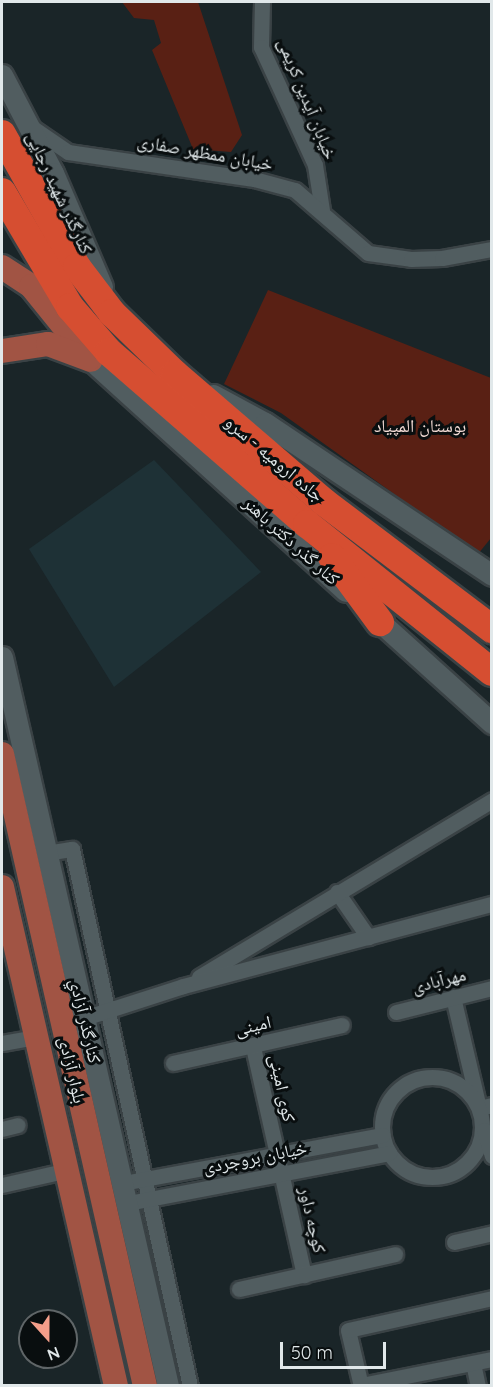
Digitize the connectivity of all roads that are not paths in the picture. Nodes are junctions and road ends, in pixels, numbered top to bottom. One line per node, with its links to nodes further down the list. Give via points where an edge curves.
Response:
1 (262, 2): 7 (street, خیابان آیدین کریمی, via 261,47 315,165)
2 (2, 75): 3 (main road, کنارگذر شهید رجایی)
3 (14, 129): 4 (street); 5 (main road, کنارگذر شهید رجایی); 10 (highway, جاده ارومیه - سرو, via 77,267)
4 (68, 152): 5 (street); 7 (street, خیابان ممظهر صفاری, via 254,179 295,190)
5 (53, 173): 10 (main road, کنارگذر شهید رجایی)
6 (2, 192): 12 (highway, جاده ارومیه - سرو)
7 (322, 210): 8 (street, خیابان ممظهر صفاری, via 368,253 421,258)
8 (492, 249)
9 (3, 270): 12 (main road, via 31,286)
10 (112, 313): 13 (highway, جاده ارومیه - سرو)
11 (2, 351): 12 (main road, via 48,344)
12 (100, 356): 14 (highway, جاده ارومیه - سرو); 16 (main road, کنار گذر دکتر باهنر)
13 (175, 374): 15 (main road, via 265,423); 17 (highway, جاده ارومیه - سرو, via 324,502)
14 (307, 524): 16 (highway); 19 (highway, جاده ارومیه - سرو)
15 (492, 575)
16 (380, 622): 20 (main road, کنار گذر دکتر باهنر)
17 (492, 629)
18 (2, 657): 23 (main road, کنارگذر آزادي)
19 (492, 672)
20 (492, 723)
21 (2, 754): 51 (main road, بلوار آزادی)
22 (492, 800): 24 (street)
23 (46, 853): 31 (street, via 72,849); 33 (main road, کنارگذر آزادي)
24 (337, 892): 27 (street); 28 (street)
25 (3, 898): 35 (main road, بلوار آزادی)
26 (492, 904): 27 (street)
27 (368, 937): 28 (street)
28 (183, 986): 31 (street)
29 (492, 988): 30 (street, مهرآبادی)
30 (453, 997): 32 (street, مهرآبادی); 39 (street)
31 (107, 1012): 33 (street); 49 (street)
32 (396, 1012)
33 (84, 1018): 51 (main road, کنارگذر آزادي)
34 (342, 1025): 37 (street, امینی)
35 (36, 1037): 36 (street); 47 (main road, بلوار آزادی)
36 (2, 1043)
37 (253, 1047): 38 (street, امینی); 45 (street, کوی امینی)
38 (173, 1063)
39 (485, 1106): 40 (street); 43 (street, via 450,1081 427,1077 411,1082 388,1104)
40 (487, 1124): 44 (street, via 473,1156 446,1175 414,1173); 46 (street)
41 (18, 1125): 42 (street)
42 (2, 1129)
43 (383, 1136): 44 (street); 45 (street, خیابان بروجردی)
44 (389, 1153): 48 (street, خیابان بروجردی)
45 (278, 1156): 48 (street, کوی امینی); 49 (street, خیابان بروجردی)
46 (492, 1156)
47 (64, 1171): 50 (street); 62 (main road, بلوار آزادی)
48 (281, 1173): 52 (street, خیابان بروجردی); 56 (street, کوچه داور)
49 (144, 1177): 51 (street, خیابان بروجردی); 52 (street)
50 (2, 1185)
51 (114, 1195): 52 (street, خیابان بروجردی); 63 (main road, بلوار آزادی); 64 (main road, کنارگذر آزادي)
52 (150, 1199): 65 (street)
53 (492, 1233): 54 (street)
54 (454, 1242)
55 (395, 1254): 56 (street)
56 (304, 1275): 57 (street)
57 (239, 1289)
58 (492, 1298): 61 (street, via 348,1330)
59 (492, 1359): 60 (street)
60 (473, 1363): 61 (street); 66 (street)
61 (361, 1385)
62 (116, 1386)
63 (145, 1386)
64 (168, 1386)
65 (190, 1386)
66 (478, 1386)

